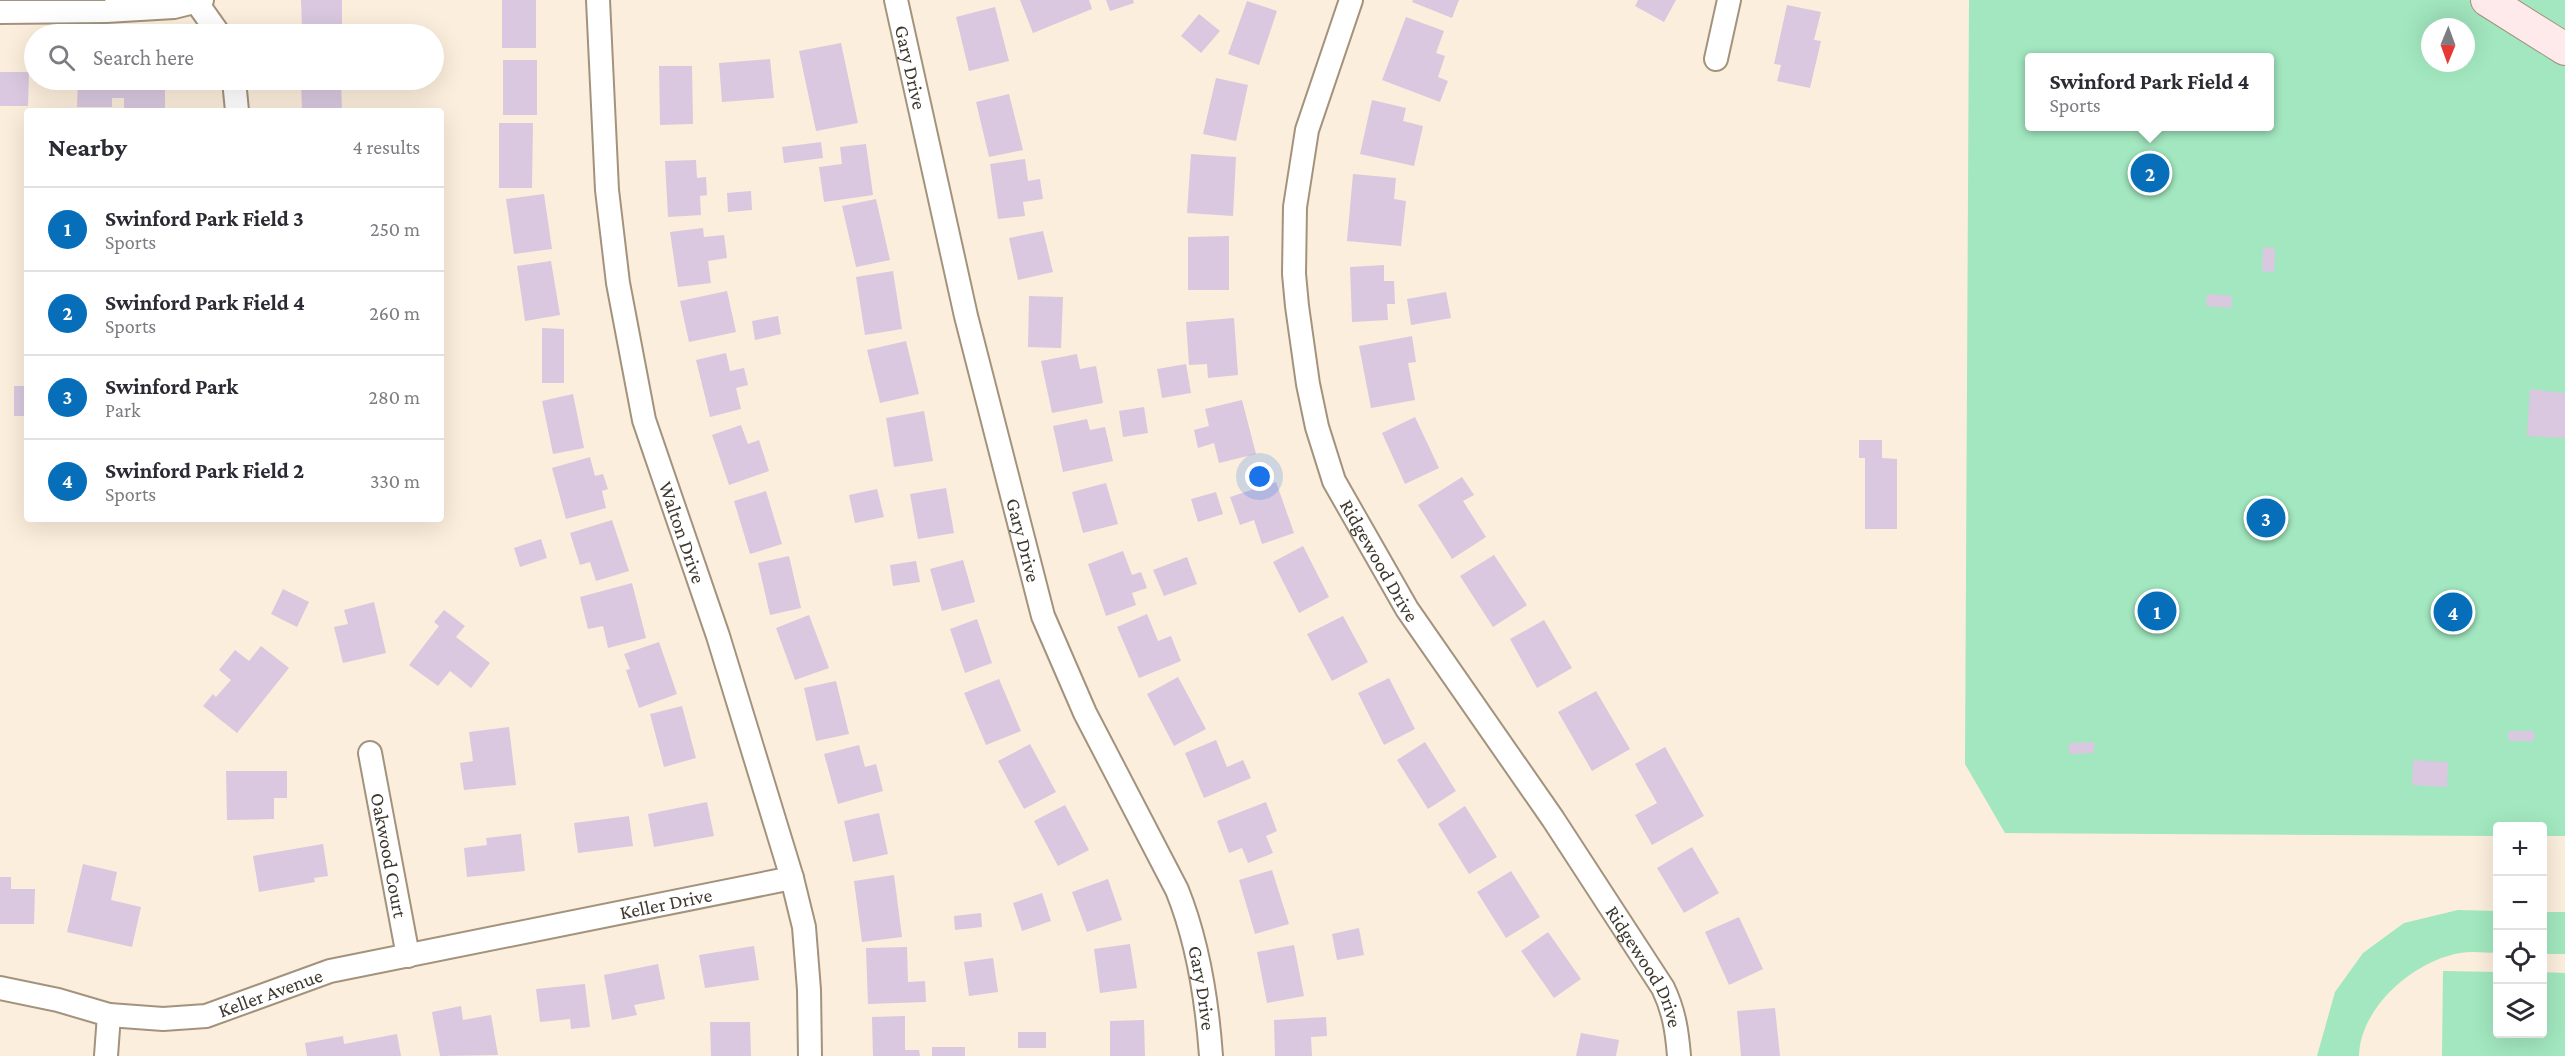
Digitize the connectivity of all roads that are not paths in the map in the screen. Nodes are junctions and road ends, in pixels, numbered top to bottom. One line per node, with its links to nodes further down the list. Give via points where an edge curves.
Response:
1 (597, 0): 14 (street, Walton Drive, via 607,190 616,271 644,420 718,636)
2 (896, 0): 21 (street, Gary Drive, via 966,316 1043,616 1085,713 1178,890 1202,979)
3 (1351, 0): 22 (street, Ridgewood Drive, via 1307,130 1295,207 1297,306 1317,427 1334,481 1407,609 1663,988 1677,1026)
4 (1729, 0): 10 (street)
5 (2487, 0): 9 (main road)
6 (199, 1): 7 (street, via 174,7 106,11); 8 (street)
7 (0, 12)
8 (213, 24)
9 (2565, 49)
10 (1716, 59)
11 (235, 90): 12 (street)
12 (237, 108)
13 (370, 753): 16 (street, Oakwood Court)
14 (792, 878): 15 (street, Keller Drive); 20 (street, Walton Drive, via 804,927)
15 (540, 929): 16 (street, Keller Avenue)
16 (408, 956): 18 (street, Keller Avenue, via 330,971 206,1016 163,1019)
17 (0, 988): 18 (street, Keller Avenue)
18 (109, 1015): 19 (street)
19 (106, 1056)
20 (810, 1056)
21 (1210, 1056)
22 (1679, 1056)

